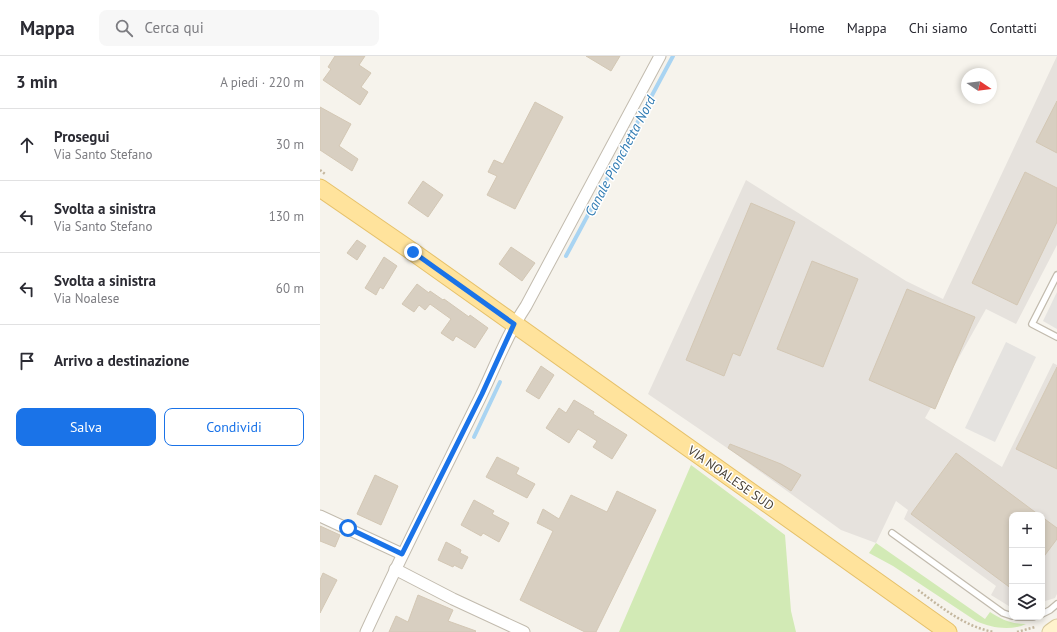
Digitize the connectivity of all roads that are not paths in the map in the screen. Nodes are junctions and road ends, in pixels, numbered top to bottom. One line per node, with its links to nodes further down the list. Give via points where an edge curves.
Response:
1 (660, 56): 4 (street)
2 (320, 188): 4 (main road, VIA NOALESE SUD)
3 (1057, 275): 5 (lane, via 1032,324)
4 (514, 324): 8 (street); 16 (main road, VIA NOALESE SUD)
5 (1057, 338)
6 (320, 516): 8 (street)
7 (892, 533): 12 (lane)
8 (402, 554): 9 (street)
9 (395, 569): 14 (street); 15 (street)
10 (1057, 604): 11 (lane)
11 (1045, 612)
12 (1009, 615)
13 (1057, 627): 17 (street)
14 (366, 632)
15 (524, 632)
16 (948, 632)
17 (1050, 632)

